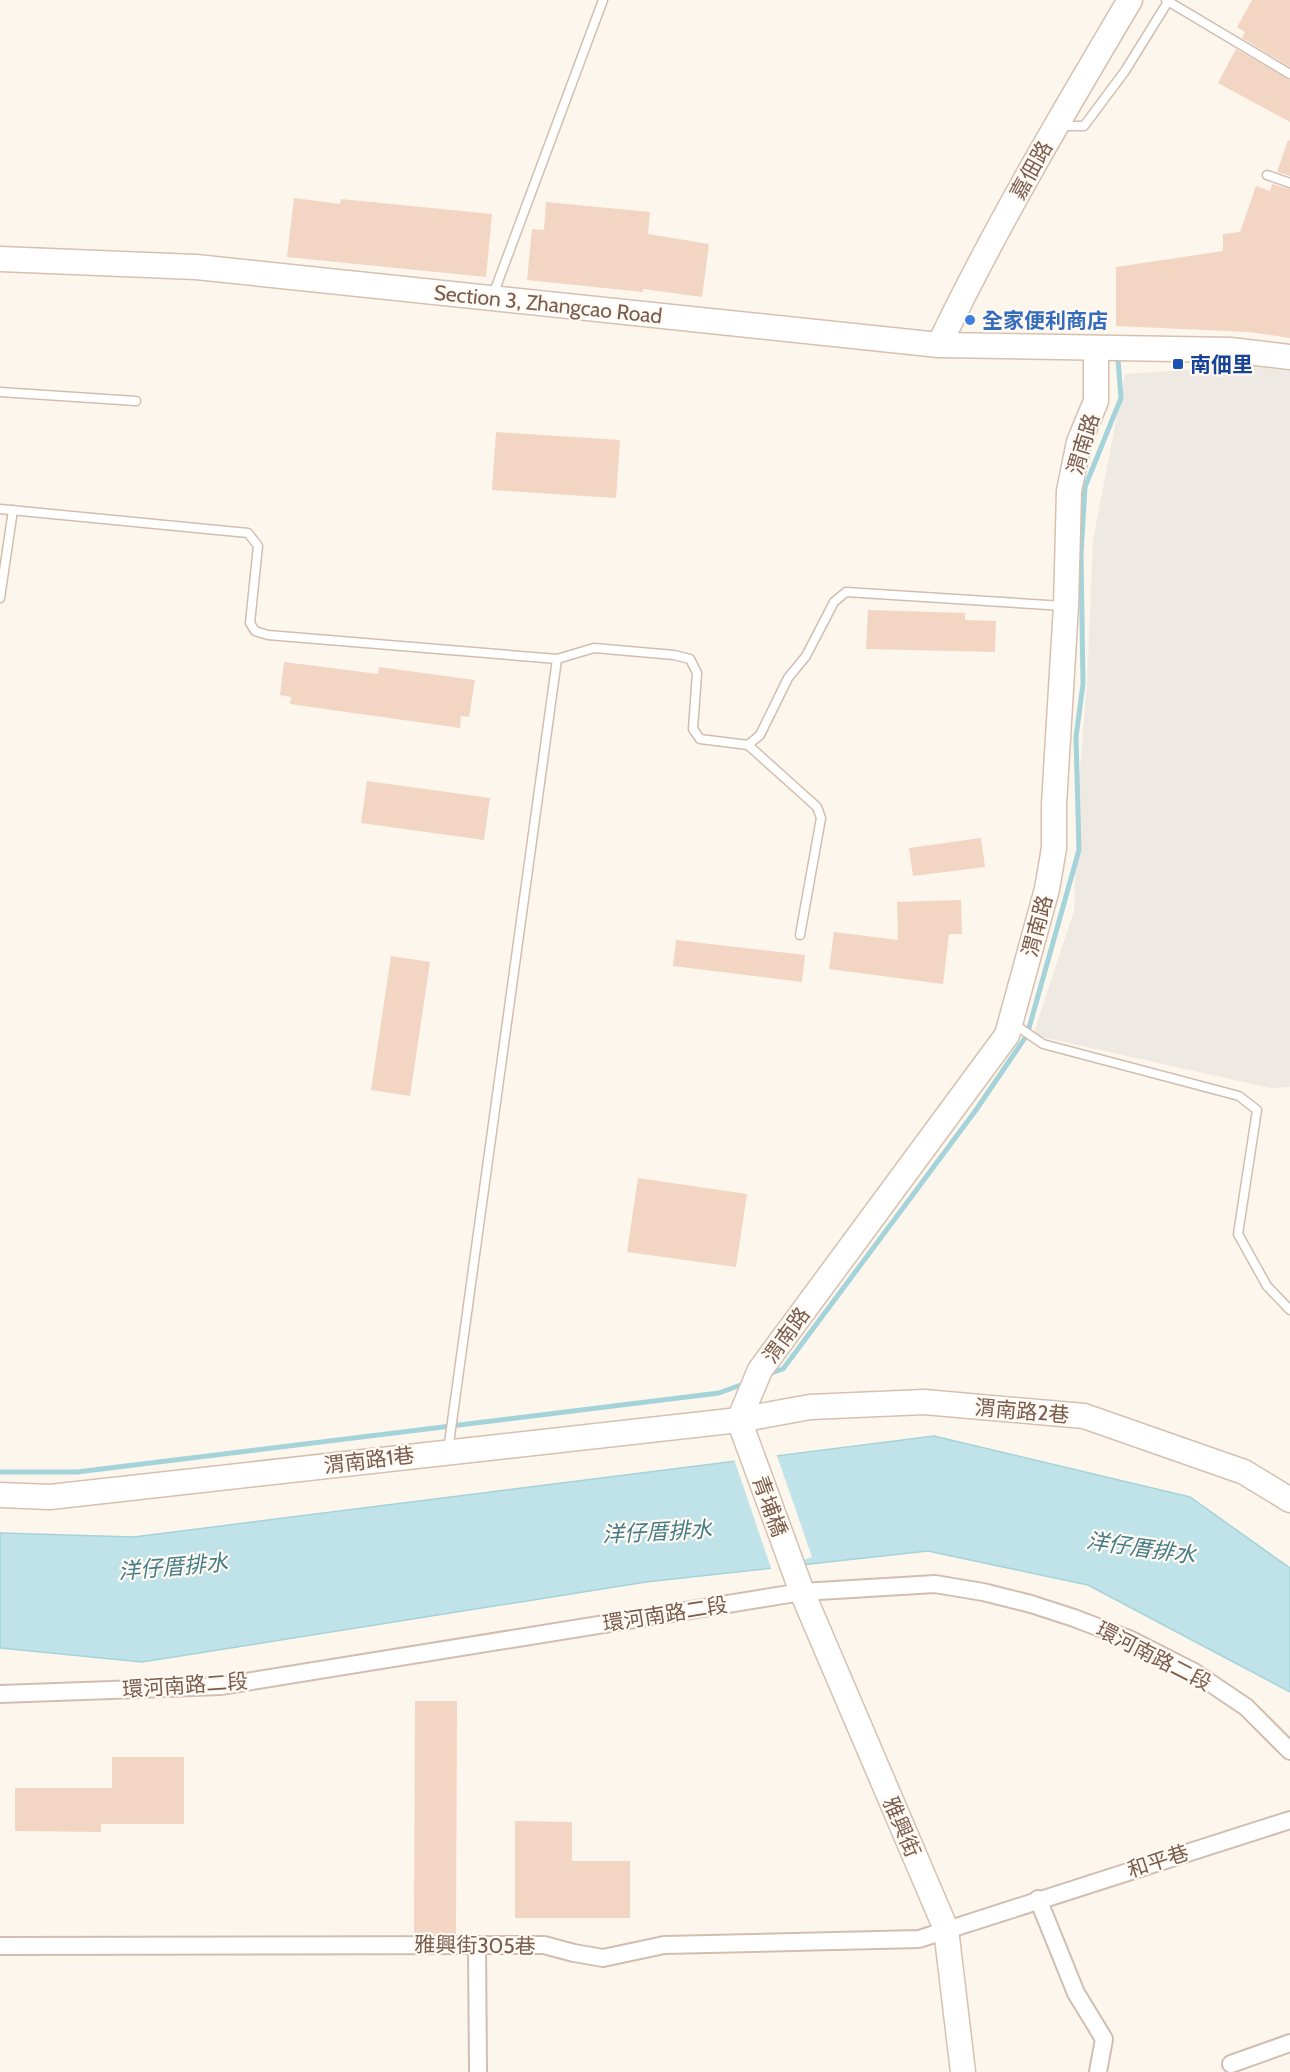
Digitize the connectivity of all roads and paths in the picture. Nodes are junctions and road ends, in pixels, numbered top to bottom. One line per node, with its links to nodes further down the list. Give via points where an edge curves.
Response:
1 (603, 0): 9 (lane)
2 (1130, 0): 5 (street, 嘉佃路)
3 (1168, 0): 4 (lane); 5 (lane, via 1125,71 1084,126)
4 (1290, 74)
5 (1055, 126): 10 (street, 嘉佃路, via 975,269)
6 (1268, 175): 7 (lane)
7 (1290, 183)
8 (0, 259): 9 (street, Section 3, Zhangcao Road, via 196,267)
9 (491, 298): 10 (street, Section 3, Zhangcao Road)
10 (939, 345): 11 (street, Section 3, Zhangcao Road)
11 (1096, 349): 12 (street, Section 3, Zhangcao Road, via 1230,350); 18 (street, 渭南路, via 1096,401 1079,442 1069,491)
12 (1290, 357)
13 (0, 392): 14 (lane)
14 (136, 401)
15 (0, 509): 16 (lane)
16 (13, 510): 17 (lane); 19 (lane, via 248,533 258,546 250,623 255,631 268,635)
17 (0, 598)
18 (1066, 606): 20 (lane, via 846,592 834,602 806,656 788,678 760,735); 22 (street, 渭南路, via 1054,848 1047,889)
19 (557, 659): 20 (lane, via 594,648 690,659 697,673 693,729 700,740); 25 (lane)
20 (748, 745): 21 (lane, via 817,807 821,818)
21 (800, 935)
22 (1011, 1022): 23 (lane, via 1042,1044 1239,1096 1257,1110 1238,1234 1267,1286); 24 (street, 渭南路, via 1007,1035 760,1370)
23 (1290, 1311)
24 (739, 1420): 25 (street, 渭南路1巷); 27 (street, 渭南路2巷, via 810,1407 924,1401 1084,1416 1244,1472); 28 (street, 青埔橋)
25 (448, 1451): 26 (street, 渭南路1巷, via 50,1497)
26 (0, 1495)
27 (1290, 1500)
28 (802, 1592): 29 (street, 環河南路二段, via 221,1686); 30 (street, 環河南路二段, via 935,1584 983,1592 1074,1618 1129,1639 1194,1672 1246,1707); 33 (street, 雅興街)
29 (0, 1694)
30 (1290, 1751)
31 (1286, 1826): 32 (street, 和平巷)
32 (1038, 1899): 33 (street, 和平巷); 40 (street, via 1076,1993 1104,2039)
33 (946, 1929): 34 (street, 雅興街305巷, via 919,1939 664,1946 603,1958 544,1945); 39 (street, 雅興街)
34 (477, 1945): 35 (street, 雅興街305巷); 38 (street)
35 (0, 1946)
36 (1290, 2043): 37 (street)
37 (1231, 2064)
38 (478, 2072)
39 (963, 2072)
40 (1100, 2072)

